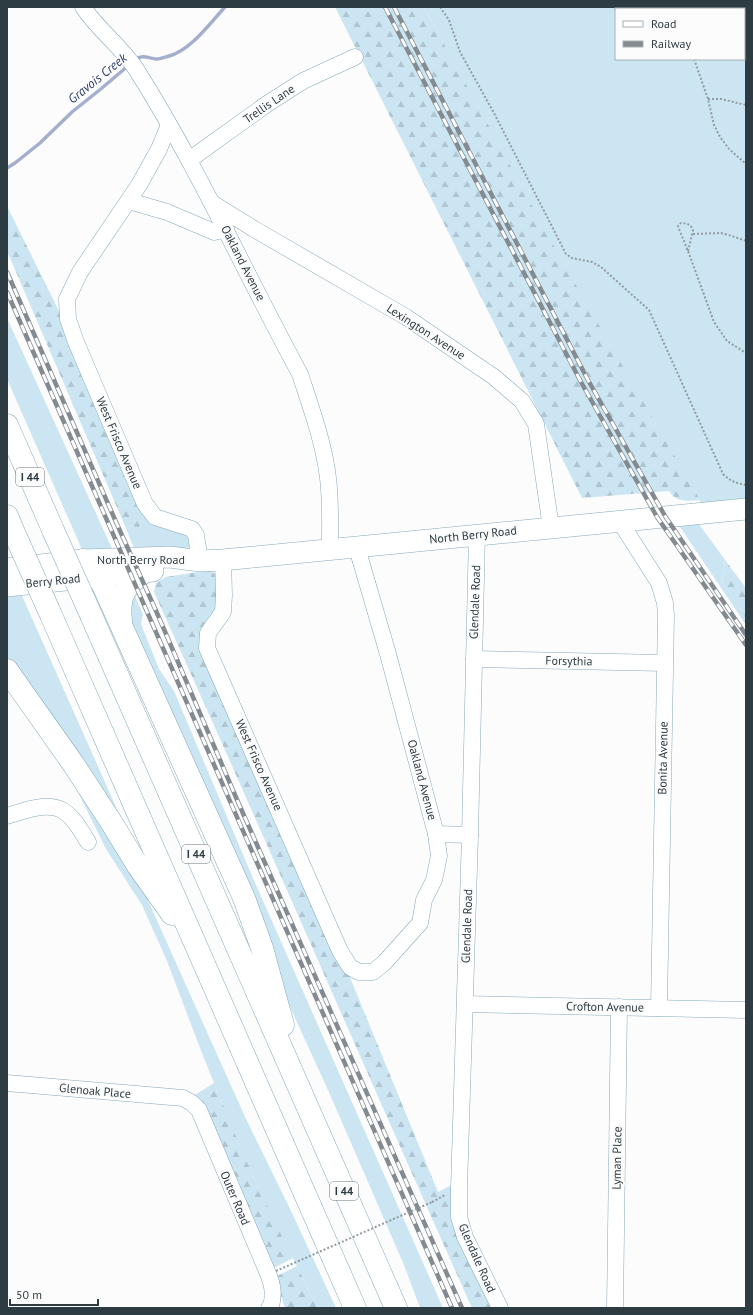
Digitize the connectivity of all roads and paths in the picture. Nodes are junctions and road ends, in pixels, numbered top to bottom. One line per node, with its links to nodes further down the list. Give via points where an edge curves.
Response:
1 (83, 7): 7 (street, Oakland Avenue, via 134,67)
2 (440, 7): 18 (path, via 449,20 460,52 566,254 601,267 649,310 723,474 733,482)
3 (355, 56): 8 (street, Trellis Lane, via 303,81)
4 (694, 60): 5 (path)
5 (708, 99): 6 (path, via 721,99); 9 (path, via 714,125 720,137)
6 (746, 105)
7 (169, 125): 8 (street, Oakland Avenue); 10 (street, via 159,149)
8 (189, 160): 11 (street, Oakland Avenue)
9 (746, 164)
10 (129, 201): 12 (street, via 167,212 214,232); 28 (street, West Frisco Avenue, via 80,272 67,299 68,319 146,504 155,517 192,529 196,535)
11 (211, 202): 12 (street, Oakland Avenue); 22 (street, Lexington Avenue, via 406,318 494,377 522,401 536,424)
12 (226, 229): 24 (street, Oakland Avenue, via 300,374 312,410 328,478)
13 (693, 234): 14 (path, via 721,233); 15 (path); 15 (path, via 690,225 679,224)
14 (746, 241)
15 (688, 251): 16 (path, via 714,322 727,341)
16 (746, 352)
17 (7, 425): 48 (highway, I 44, bridge)
18 (746, 485)
19 (746, 508): 21 (main road, North Berry Road)
20 (7, 516): 41 (highway, bridge)
21 (619, 520): 22 (main road, North Berry Road); 35 (street, Bonita Avenue, via 662,591 666,615)
22 (551, 528): 23 (main road, North Berry Road)
23 (477, 534): 25 (main road, North Berry Road); 34 (street, Glendale Road)
24 (330, 548): 25 (main road, North Berry Road); 27 (main road, North Berry Road)
25 (357, 548): 38 (street, Oakland Avenue)
26 (83, 560): 28 (main road, North Berry Road, via 170,558); 29 (main road, Berry Road); 31 (highway)
27 (223, 560): 28 (main road, North Berry Road); 42 (street, West Frisco Avenue, via 222,612 208,633 207,648 340,951)
28 (200, 561): 30 (main road, North Berry Road, via 170,569)
29 (7, 569)
30 (144, 572): 31 (main road, North Berry Road); 33 (highway, via 128,585 122,596)
31 (99, 577): 32 (main road, Berry Road); 33 (highway)
32 (7, 586)
33 (121, 626): 48 (highway, via 244,898 262,948)
34 (474, 659): 35 (street, Forsythia); 39 (street, Glendale Road)
35 (664, 663): 45 (street, Bonita Avenue)
36 (7, 670): 41 (highway, via 114,825 138,866)
37 (7, 816): 40 (street, via 34,808 51,807 62,810 77,824)
38 (436, 834): 39 (street); 42 (street, Oakland Avenue, via 439,856 434,880 424,900 420,923 373,972 359,972)
39 (470, 835): 43 (street, Glendale Road)
40 (88, 842)
41 (199, 951): 53 (highway)
42 (350, 967)
43 (464, 1004): 44 (street, Crofton Avenue); 55 (street, Glendale Road, via 459,1217 465,1237)
44 (619, 1007): 45 (street, Crofton Avenue); 56 (street, Lyman Place)
45 (659, 1008): 46 (street, Crofton Avenue)
46 (746, 1010)
47 (7, 1083): 49 (street, Glenoak Place)
48 (301, 1094): 54 (highway, I 44)
49 (183, 1098): 52 (street, Outer Road, via 199,1110 269,1276 273,1288)
50 (432, 1202): 51 (path, bridge)
51 (276, 1271)
52 (270, 1307)
53 (355, 1308)
54 (396, 1308)
55 (500, 1308)
56 (615, 1308)

